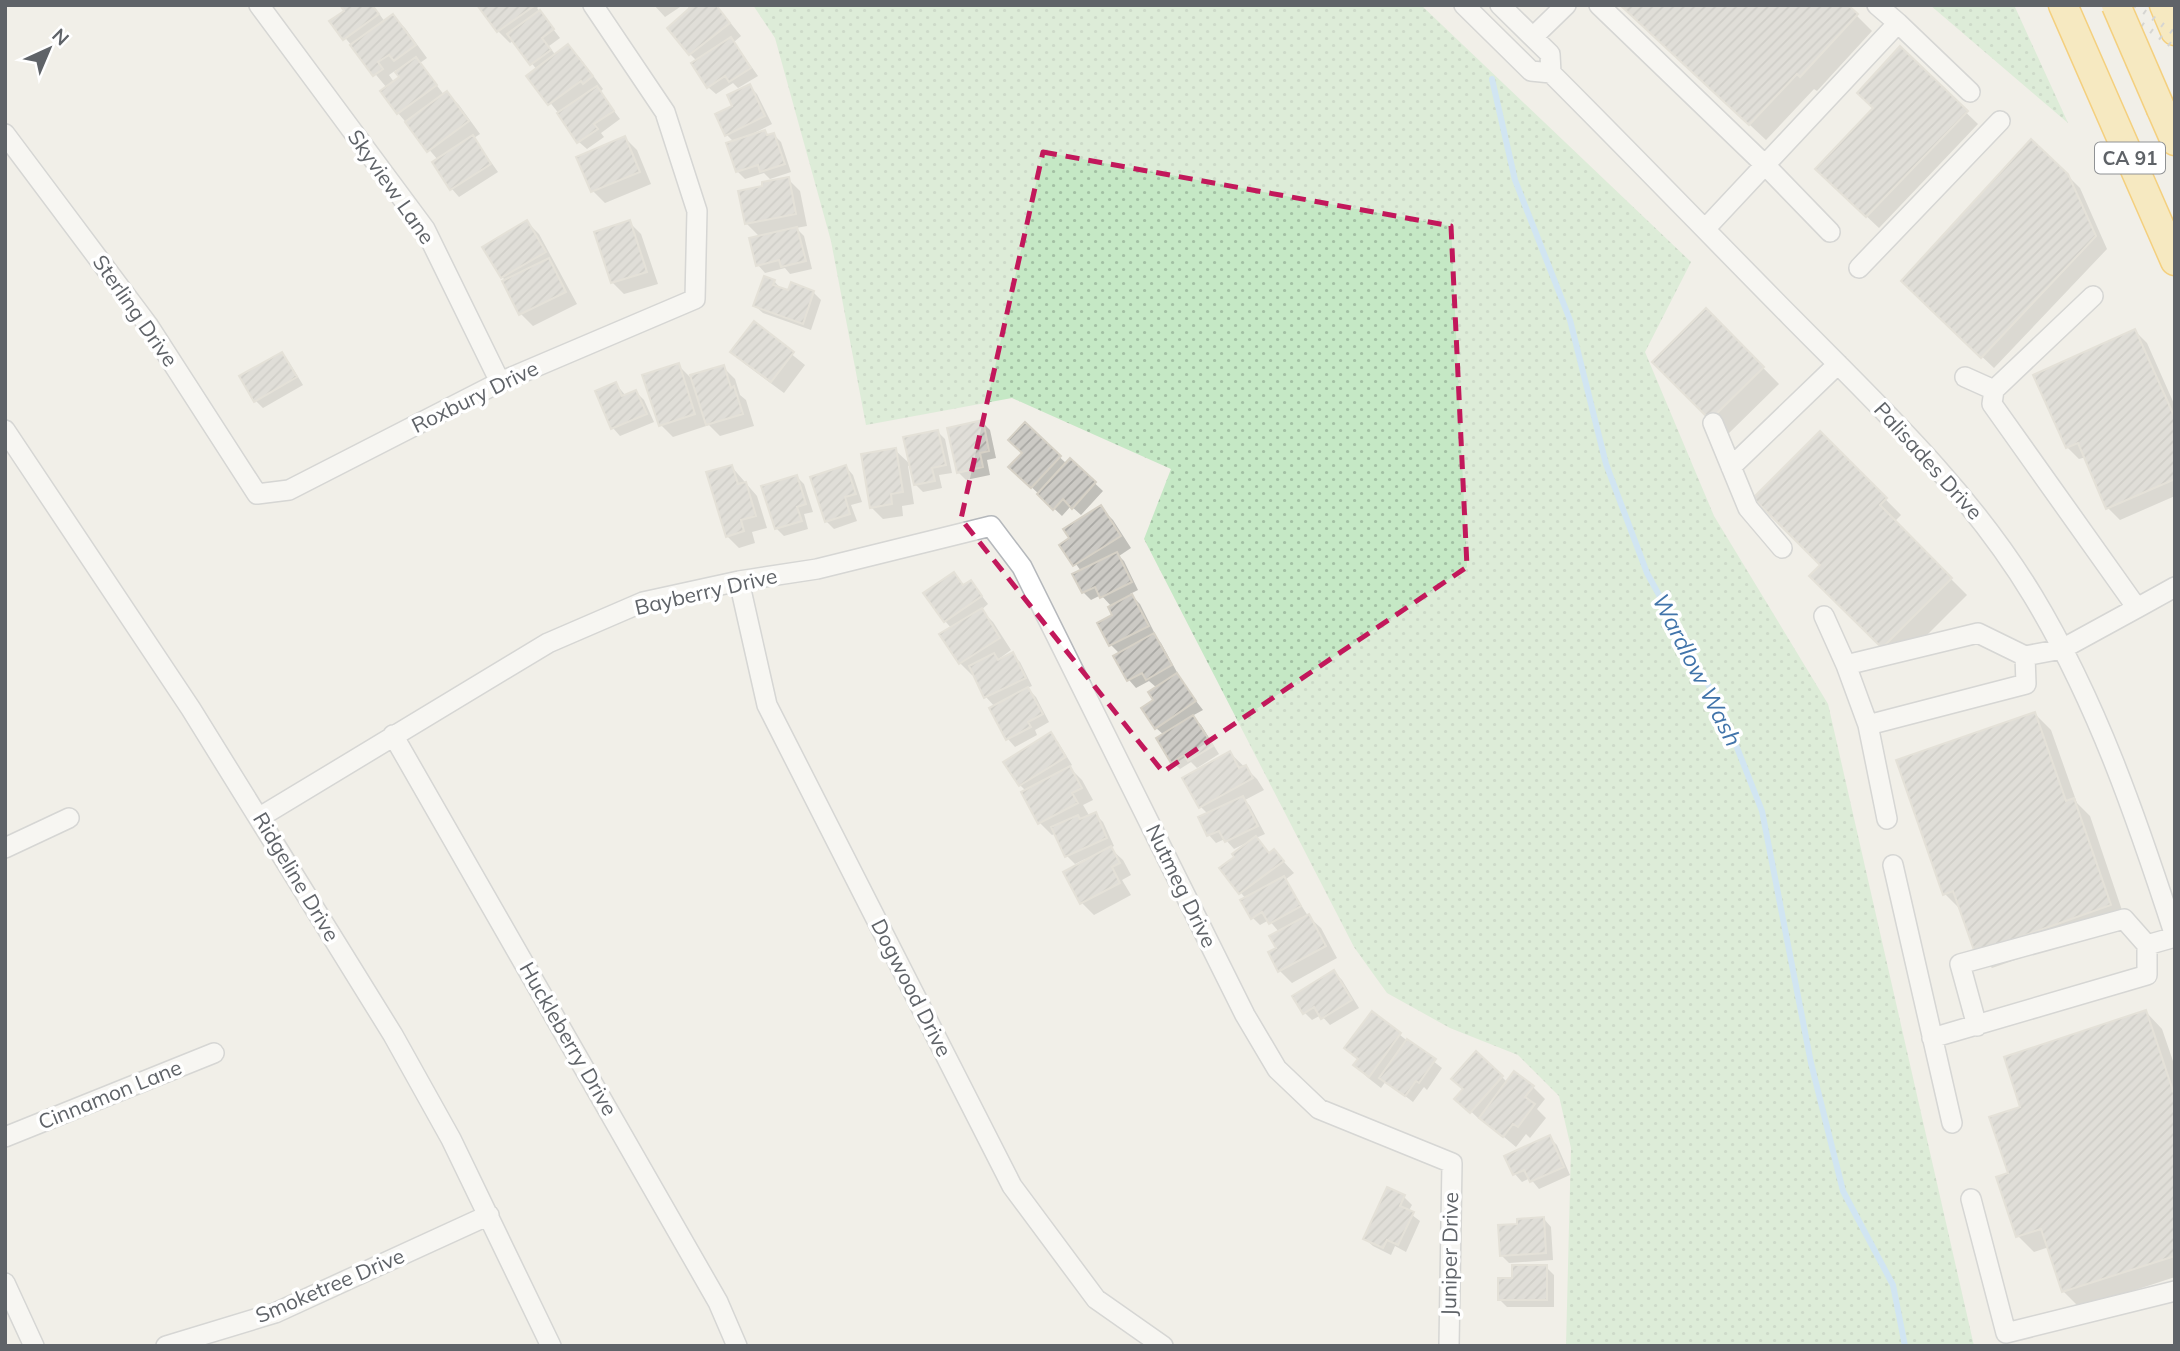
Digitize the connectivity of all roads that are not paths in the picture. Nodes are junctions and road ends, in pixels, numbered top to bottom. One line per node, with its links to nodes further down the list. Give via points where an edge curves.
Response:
1 (259, 5): 27 (street, Skyview Lane, via 425,229)
2 (593, 5): 27 (street, Roxbury Drive, via 665,112 697,211 695,299)
3 (1464, 5): 14 (street, Palisades Drive, via 1531,71)
4 (1500, 5): 13 (street, Palisades Drive)
5 (1566, 5): 13 (street)
6 (1599, 5): 19 (street)
7 (1877, 5): 11 (street)
8 (2063, 5): 22 (highway, CA 91)
9 (2116, 5): 18 (highway, bridge)
10 (2164, 5): 12 (highway)
11 (1898, 23): 15 (street); 19 (street)
12 (2175, 31)
13 (1533, 37): 14 (street, Palisades Drive, via 1550,54)
14 (1552, 73): 20 (street, Palisades Drive)
15 (1970, 92)
16 (2000, 121): 23 (street)
17 (5, 134): 32 (street, Sterling Drive, via 148,324)
18 (2175, 141)
19 (1765, 165): 20 (street); 21 (street)
20 (1705, 229): 25 (street, Palisades Drive)
21 (1830, 232)
22 (2175, 261)
23 (1859, 268)
24 (2093, 296): 28 (street)
25 (1838, 364): 31 (street); 39 (street, Palisades Drive, via 1897,422 1982,520 2033,595)
26 (1965, 377): 28 (street)
27 (500, 382): 32 (street, Roxbury Drive, via 289,490)
28 (1993, 390): 37 (street, via 1993,404)
29 (1713, 424): 31 (street)
30 (5, 430): 44 (street, Ridgeline Drive)
31 (1731, 467): 34 (street, via 1748,508)
32 (257, 494)
33 (991, 526): 35 (street, Bayberry Drive, via 817,569); 56 (street, Nutmeg Drive, via 1022,567 1245,1015 1278,1069 1319,1109)
34 (1782, 548)
35 (739, 581): 43 (street, Bayberry Drive, via 643,602 548,643); 66 (street, Dogwood Drive, via 766,705 1012,1186 1096,1299)
36 (2175, 587): 37 (street)
37 (2137, 608): 39 (street)
38 (1824, 616): 41 (street)
39 (2062, 649): 40 (street); 49 (street, Palisades Drive, via 2138,820)
40 (2025, 656): 41 (street, via 1978,633); 42 (street, via 2026,684)
41 (1846, 665): 42 (street)
42 (1868, 725): 46 (street)
43 (393, 735): 44 (street, Bayberry Drive); 65 (street, Huckleberry Drive, via 718,1302)
44 (260, 817): 58 (street, Ridgeline Drive, via 393,1035)
45 (69, 818): 47 (street)
46 (1887, 819)
47 (5, 848)
48 (1893, 865): 52 (street)
49 (2175, 937): 50 (street)
50 (2147, 945): 51 (street, via 2147,975); 51 (street, via 2124,919 1960,964)
51 (1977, 1026): 52 (street)
52 (1932, 1038): 54 (street)
53 (214, 1053): 55 (street, Cinnamon Lane)
54 (1952, 1123)
55 (5, 1137)
56 (1452, 1163): 67 (street, Juniper Drive)
57 (1971, 1199): 61 (street)
58 (489, 1215): 63 (street, Smoketree Drive, via 275,1313); 64 (street, Ridgeline Drive)
59 (5, 1283): 62 (street)
60 (2175, 1291): 61 (street)
61 (2007, 1339)
62 (34, 1346)
63 (166, 1346)
64 (551, 1346)
65 (737, 1346)
66 (1163, 1346)
67 (1449, 1346)

